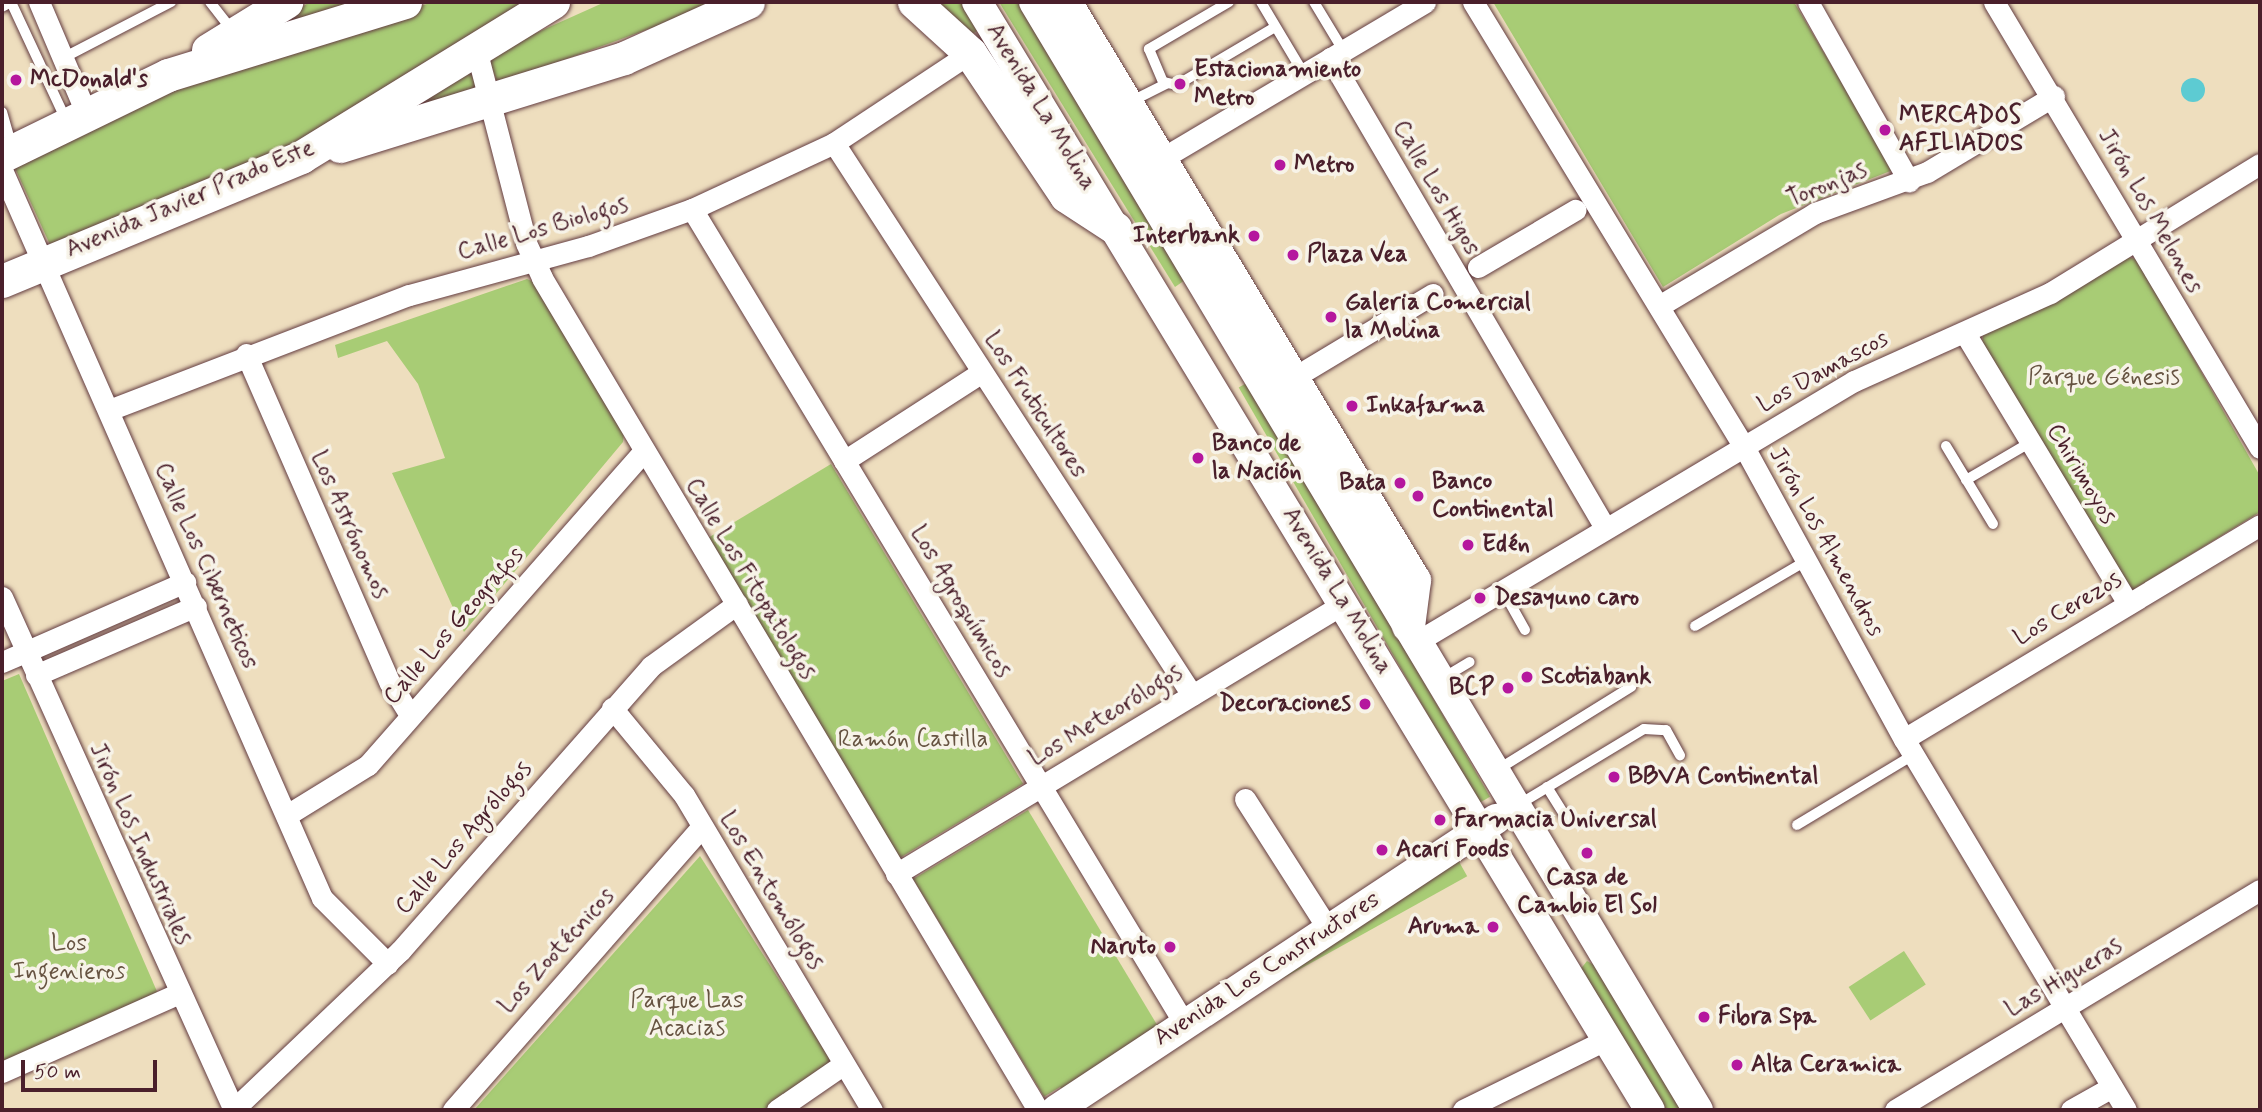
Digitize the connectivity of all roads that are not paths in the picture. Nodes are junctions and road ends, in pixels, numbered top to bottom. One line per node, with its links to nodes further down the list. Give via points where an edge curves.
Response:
1 (39, 2): 25 (street)
2 (171, 2): 25 (lane)
3 (210, 2): 21 (lane)
4 (401, 2): 27 (main road)
5 (553, 2): 22 (main road, Avenida Javier Prado Este)
6 (748, 2): 29 (main road, via 624,58)
7 (914, 2): 23 (main road)
8 (977, 2): 43 (main road, Avenida La Molina)
9 (1034, 2): 31 (main road, Avenida La Molina)
10 (1065, 2): 31 (main road)
11 (1229, 2): 28 (lane, via 1149,49 1149,62)
12 (1261, 2): 20 (lane)
13 (1314, 2): 24 (lane)
14 (1425, 2): 24 (street)
15 (1473, 2): 50 (street, Jirón Los Almendros)
16 (1808, 2): 39 (street)
17 (1994, 2): 30 (street, Jirón Los Melones)
18 (275, 5): 21 (main road)
19 (2, 7): 33 (lane, via 11,2)
20 (1275, 27): 26 (lane); 28 (lane, via 1177,85)
21 (234, 33): 27 (main road)
22 (476, 49): 29 (street, Calle Los Fitopatologos); 35 (main road, Avenida Javier Prado Este)
23 (970, 53): 34 (street, Calle Los Biologos); 43 (main road, via 1066,196)
24 (1336, 54): 26 (street); 67 (street, Calle Los Higos)
25 (63, 58): 33 (street)
26 (1304, 74): 37 (street)
27 (167, 75): 33 (main road)
28 (1166, 84): 31 (lane)
29 (488, 96): 35 (main road, via 472,108); 46 (street, Calle Los Fitopatologos)
30 (2053, 96): 39 (street, Toronjas); 44 (street, Jirón Los Melones)
31 (1113, 110): 37 (main road); 51 (main road, Avenida La Molina)
32 (2, 112): 36 (lane)
33 (78, 120): 36 (main road)
34 (834, 144): 40 (street, Calle Los Biologos); 54 (street, Los Fruticultores)
35 (301, 157): 45 (main road, Avenida Javier Prado Este)
36 (6, 159): 45 (street, Calle Los Ciberneticos)
37 (1161, 159): 42 (main road)
38 (2260, 164): 44 (street, Los Damascos)
39 (1909, 181): 50 (street, Toronjas, via 1815,213)
40 (692, 209): 46 (street, Calle Los Biologos); 63 (street, Los Agroquímicos)
41 (1574, 210): 47 (street)
42 (1203, 227): 51 (main road); 55 (main road)
43 (1115, 228): 56 (main road, Avenida La Molina)
44 (2135, 240): 52 (street, Los Damascos); 61 (street, Jirón Los Melones)
45 (43, 261): 48 (main road, Avenida Javier Prado Este); 57 (street, Calle Los Ciberneticos)
46 (533, 261): 53 (street, Calle Los Biologos, via 409,295); 62 (street, Calle Los Fitopatologos)
47 (1478, 267)
48 (2, 281)
49 (1433, 294): 55 (street)
50 (1659, 306): 60 (street, Jirón Los Almendros)
51 (1214, 307): 55 (main road, Avenida La Molina)
52 (1966, 335): 58 (street, Chirimoyos); 60 (street, Los Damascos, via 1853,381)
53 (246, 354): 57 (street, Calle Los Biologos); 87 (street, Los Astrónomos, via 390,683)
54 (982, 372): 63 (street); 85 (street, Los Fruticultores)
55 (1277, 379): 56 (main road, via 1252,410 1231,408); 78 (main road, via 1414,580)
56 (1224, 400): 73 (main road, Avenida La Molina)
57 (109, 410): 69 (street, Calle Los Ciberneticos)
58 (2031, 442): 64 (lane); 74 (street, Chirimoyos)
59 (1946, 446): 64 (lane)
60 (1744, 447): 67 (street, Los Damascos); 68 (street, Jirón Los Almendros)
61 (2260, 448)
62 (643, 452): 72 (street, Calle Los Fitopatologos); 87 (street, Calle Los Geografos)
63 (844, 461): 91 (street, Los Agroquímicos)
64 (1966, 480): 65 (lane)
65 (1993, 524)
66 (2260, 525): 74 (street, Los Cerezos)
67 (1604, 526): 70 (street, Los Damascos)
68 (1806, 561): 76 (lane); 88 (street, Jirón Los Almendros)
69 (185, 582): 75 (street, Calle Los Ciberneticos); 79 (street)
70 (1502, 589): 77 (lane); 78 (street, Los Damascos)
71 (2, 597): 79 (street, Jirón Los Industriales)
72 (737, 604): 86 (street, Calle Los Agrólogos, via 663,655); 102 (street, Calle Los Fitopatologos)
73 (1343, 604): 85 (street, Los Meteorólogos); 99 (main road, Avenida La Molina)
74 (2128, 604): 88 (street, Los Cerezos)
75 (196, 606): 82 (street); 95 (street, Calle Los Ciberneticos)
76 (1695, 626)
77 (1525, 630)
78 (1413, 633): 83 (main road, Avenida La Molina)
79 (26, 651): 80 (street); 82 (street, Jirón Los Industriales)
80 (2, 662)
81 (1470, 662): 83 (lane)
82 (36, 675): 108 (street, Jirón Los Industriales)
83 (1441, 680): 90 (main road, Avenida La Molina)
84 (1631, 687): 90 (lane)
85 (1192, 695): 91 (street, Los Meteorólogos)
86 (612, 708): 98 (street, Los Entomólogos, via 655,754); 106 (street, Calle Los Agrólogos)
87 (410, 715): 95 (street, Calle Los Geografos, via 349,782)
88 (1909, 747): 97 (lane); 109 (street, Jirón Los Almendros)
89 (1680, 755): 92 (lane, via 1666,730 1644,729)
90 (1495, 771): 94 (main road, Avenida La Molina)
91 (1041, 786): 102 (street, Los Meteorólogos); 110 (street, Los Agroquímicos)
92 (1547, 787): 94 (lane); 96 (lane)
93 (1245, 799): 104 (street)
94 (1516, 807): 99 (main road, Avenida Los Constructores); 100 (main road, Avenida La Molina)
95 (287, 815): 106 (street, Calle Los Ciberneticos, via 327,906)
96 (1567, 818)
97 (1797, 825)
98 (702, 827): 112 (street, Los Entomólogos); 116 (street, Los Zootécnicos)
99 (1480, 828): 101 (main road, Avenida La Molina); 104 (main road, Avenida Los Constructores)
100 (1538, 845): 101 (main road); 105 (main road, Avenida La Molina)
101 (1504, 867): 107 (main road, Avenida La Molina)
102 (896, 874): 119 (street, Calle Los Fitopatologos)
103 (2260, 890): 109 (street, Las Higueras)
104 (1328, 929): 110 (main road, Avenida Los Constructores)
105 (1601, 952): 107 (main road, via 1580,947 1571,954); 123 (main road, Avenida La Molina)
106 (388, 964): 115 (street, Calle Los Agrólogos)
107 (1568, 975): 111 (main road, Avenida La Molina)
108 (177, 994): 113 (street); 115 (street, Jirón Los Industriales)
109 (2064, 1009): 114 (street, Jirón Los Almendros); 124 (street, Las Higueras)
110 (1184, 1023): 120 (main road, Avenida Los Constructores)
111 (1607, 1039): 121 (street); 122 (main road, Avenida La Molina)
112 (844, 1064): 117 (street); 118 (street, Los Entomólogos)
113 (2, 1072)
114 (2112, 1087): 125 (street); 126 (street, Jirón Los Almendros)
115 (234, 1110)
116 (453, 1110)
117 (777, 1110)
118 (872, 1110)
119 (1038, 1110)
120 (1056, 1110)
121 (1463, 1110)
122 (1650, 1110)
123 (1698, 1110)
124 (1895, 1110)
125 (2071, 1110)
126 (2126, 1110)

